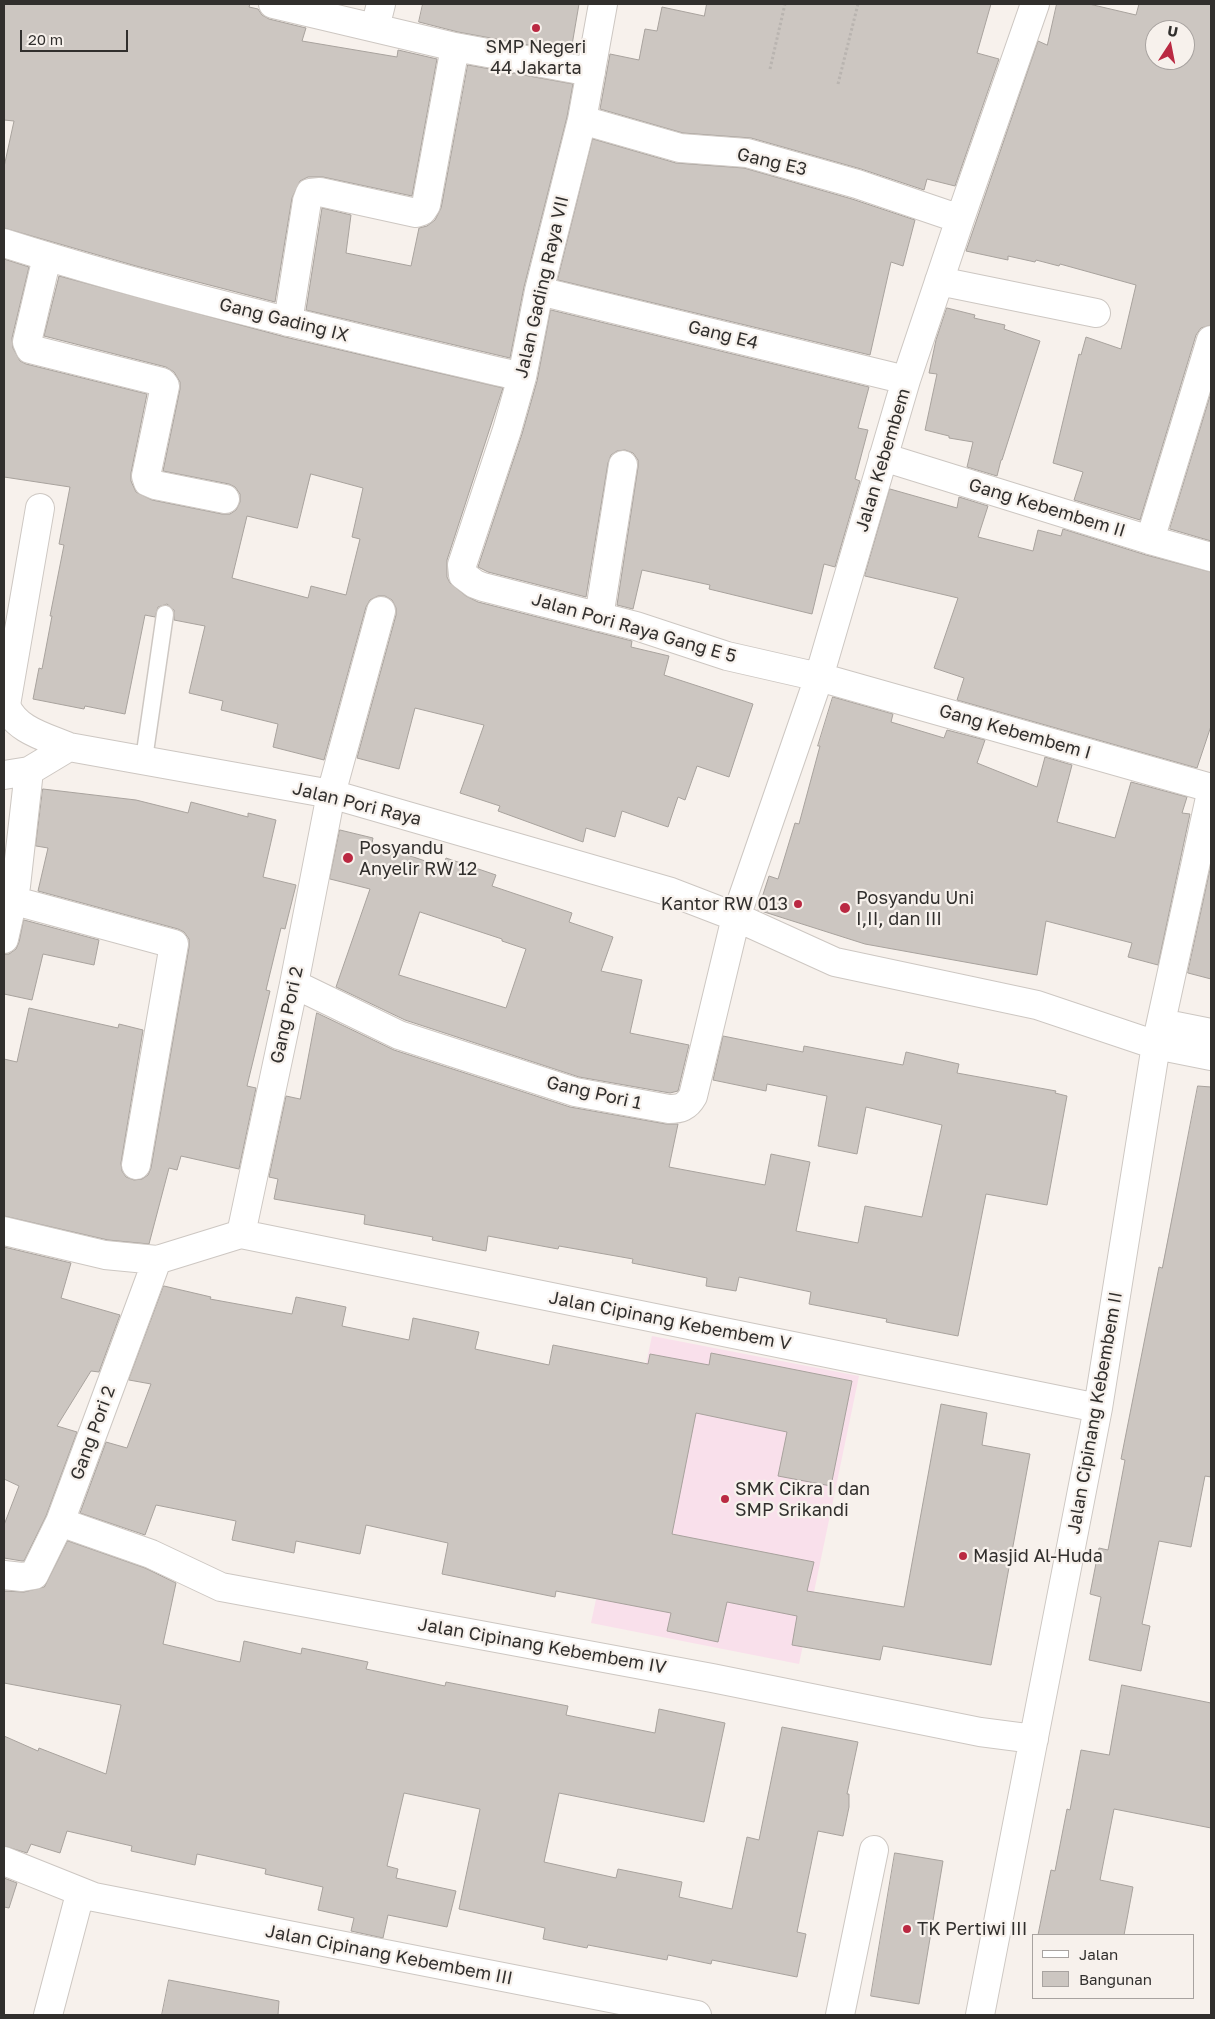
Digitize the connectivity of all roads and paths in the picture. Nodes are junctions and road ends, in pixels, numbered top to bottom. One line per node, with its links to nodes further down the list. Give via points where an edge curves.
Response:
1 (273, 4): 6 (street)
2 (603, 4): 9 (street, Jalan Gading Raya VII)
3 (785, 4): 8 (path)
4 (858, 4): 10 (path)
5 (1036, 4): 12 (street, Jalan Kebembem)
6 (378, 16): 7 (street)
7 (455, 47): 9 (street); 18 (street, via 426,205 416,213 320,192 310,193)
8 (770, 69)
9 (592, 72): 11 (street, Jalan Gading Raya VII)
10 (838, 84)
11 (582, 120): 12 (street, Gang E3, via 680,148 746,154 857,184); 16 (street, Jalan Gading Raya VII)
12 (960, 219): 15 (street, Jalan Kebembem)
13 (4, 243): 14 (street, Gang Gading IX)
14 (48, 256): 18 (street, Gang Gading IX); 24 (street, via 27,342 30,349 162,382 165,386 146,476 148,482)
15 (939, 281): 17 (street); 21 (street, Jalan Kebembem)
16 (539, 291): 20 (street, Jalan Gading Raya VII); 21 (street, Gang E4)
17 (1096, 313)
18 (288, 322): 20 (street, Gang Gading IX)
19 (1211, 340): 26 (street)
20 (522, 377): 28 (street, Jalan Gading Raya VII)
21 (906, 380): 22 (street, Jalan Kebembem)
22 (883, 457): 26 (street, Gang Kebembem II); 32 (street, Jalan Kebembem)
23 (623, 464): 31 (street)
24 (225, 499)
25 (40, 508): 33 (street, Jalan Pori Raya, via 6,705 10,716 17,722)
26 (1150, 540): 27 (street, Gang Kebembem II)
27 (1211, 557)
28 (462, 564): 31 (street, Jalan Pori Raya Gang E 5, via 463,575 475,584)
29 (381, 612): 38 (street, Gang Pori 2)
30 (165, 614): 34 (lane)
31 (599, 617): 32 (street, Jalan Pori Raya Gang E 5, via 727,656)
32 (820, 677): 36 (street, Gang Kebembem I); 40 (street, Jalan Kebembem)
33 (69, 747): 34 (street, Jalan Pori Raya); 35 (street)
34 (144, 759): 38 (street, Jalan Pori Raya)
35 (16, 773): 39 (street, via 21,851)
36 (1211, 788)
37 (1211, 793): 44 (street, Jalan Cipinang Kebembem II)
38 (330, 794): 40 (street, Jalan Pori Raya, via 670,892); 42 (street, Gang Pori 2)
39 (8, 899): 41 (street); 46 (street, via 174,944)
40 (736, 917): 42 (street, Gang Pori 1, via 693,1096 689,1104 680,1108 669,1109 575,1092 399,1034); 44 (street, Jalan Pori Raya, via 834,962)
41 (4, 939)
42 (294, 984): 48 (street, Gang Pori 2)
43 (1211, 1033): 44 (street)
44 (1159, 1034): 45 (street); 50 (street, Jalan Cipinang Kebembem II)
45 (1211, 1056)
46 (136, 1165)
47 (4, 1231): 49 (street, via 105,1255)
48 (241, 1234): 49 (street); 50 (street, Jalan Cipinang Kebembem V)
49 (157, 1260): 51 (street, Gang Pori 2)
50 (1098, 1408): 53 (street, Jalan Cipinang Kebembem II)
51 (60, 1522): 52 (street, Gang Pori 2, via 34,1574 22,1577); 53 (street, Jalan Cipinang Kebembem IV, via 151,1554 221,1587 702,1676 980,1732)
52 (4, 1575)
53 (1034, 1738): 60 (street, Jalan Cipinang Kebembem II)
54 (874, 1850): 59 (street)
55 (4, 1861): 56 (street, Jalan Cipinang Kebembem III)
56 (80, 1894): 57 (street); 58 (street, Jalan Cipinang Kebembem III)
57 (48, 2015)
58 (697, 2015)
59 (840, 2015)
60 (980, 2015)

